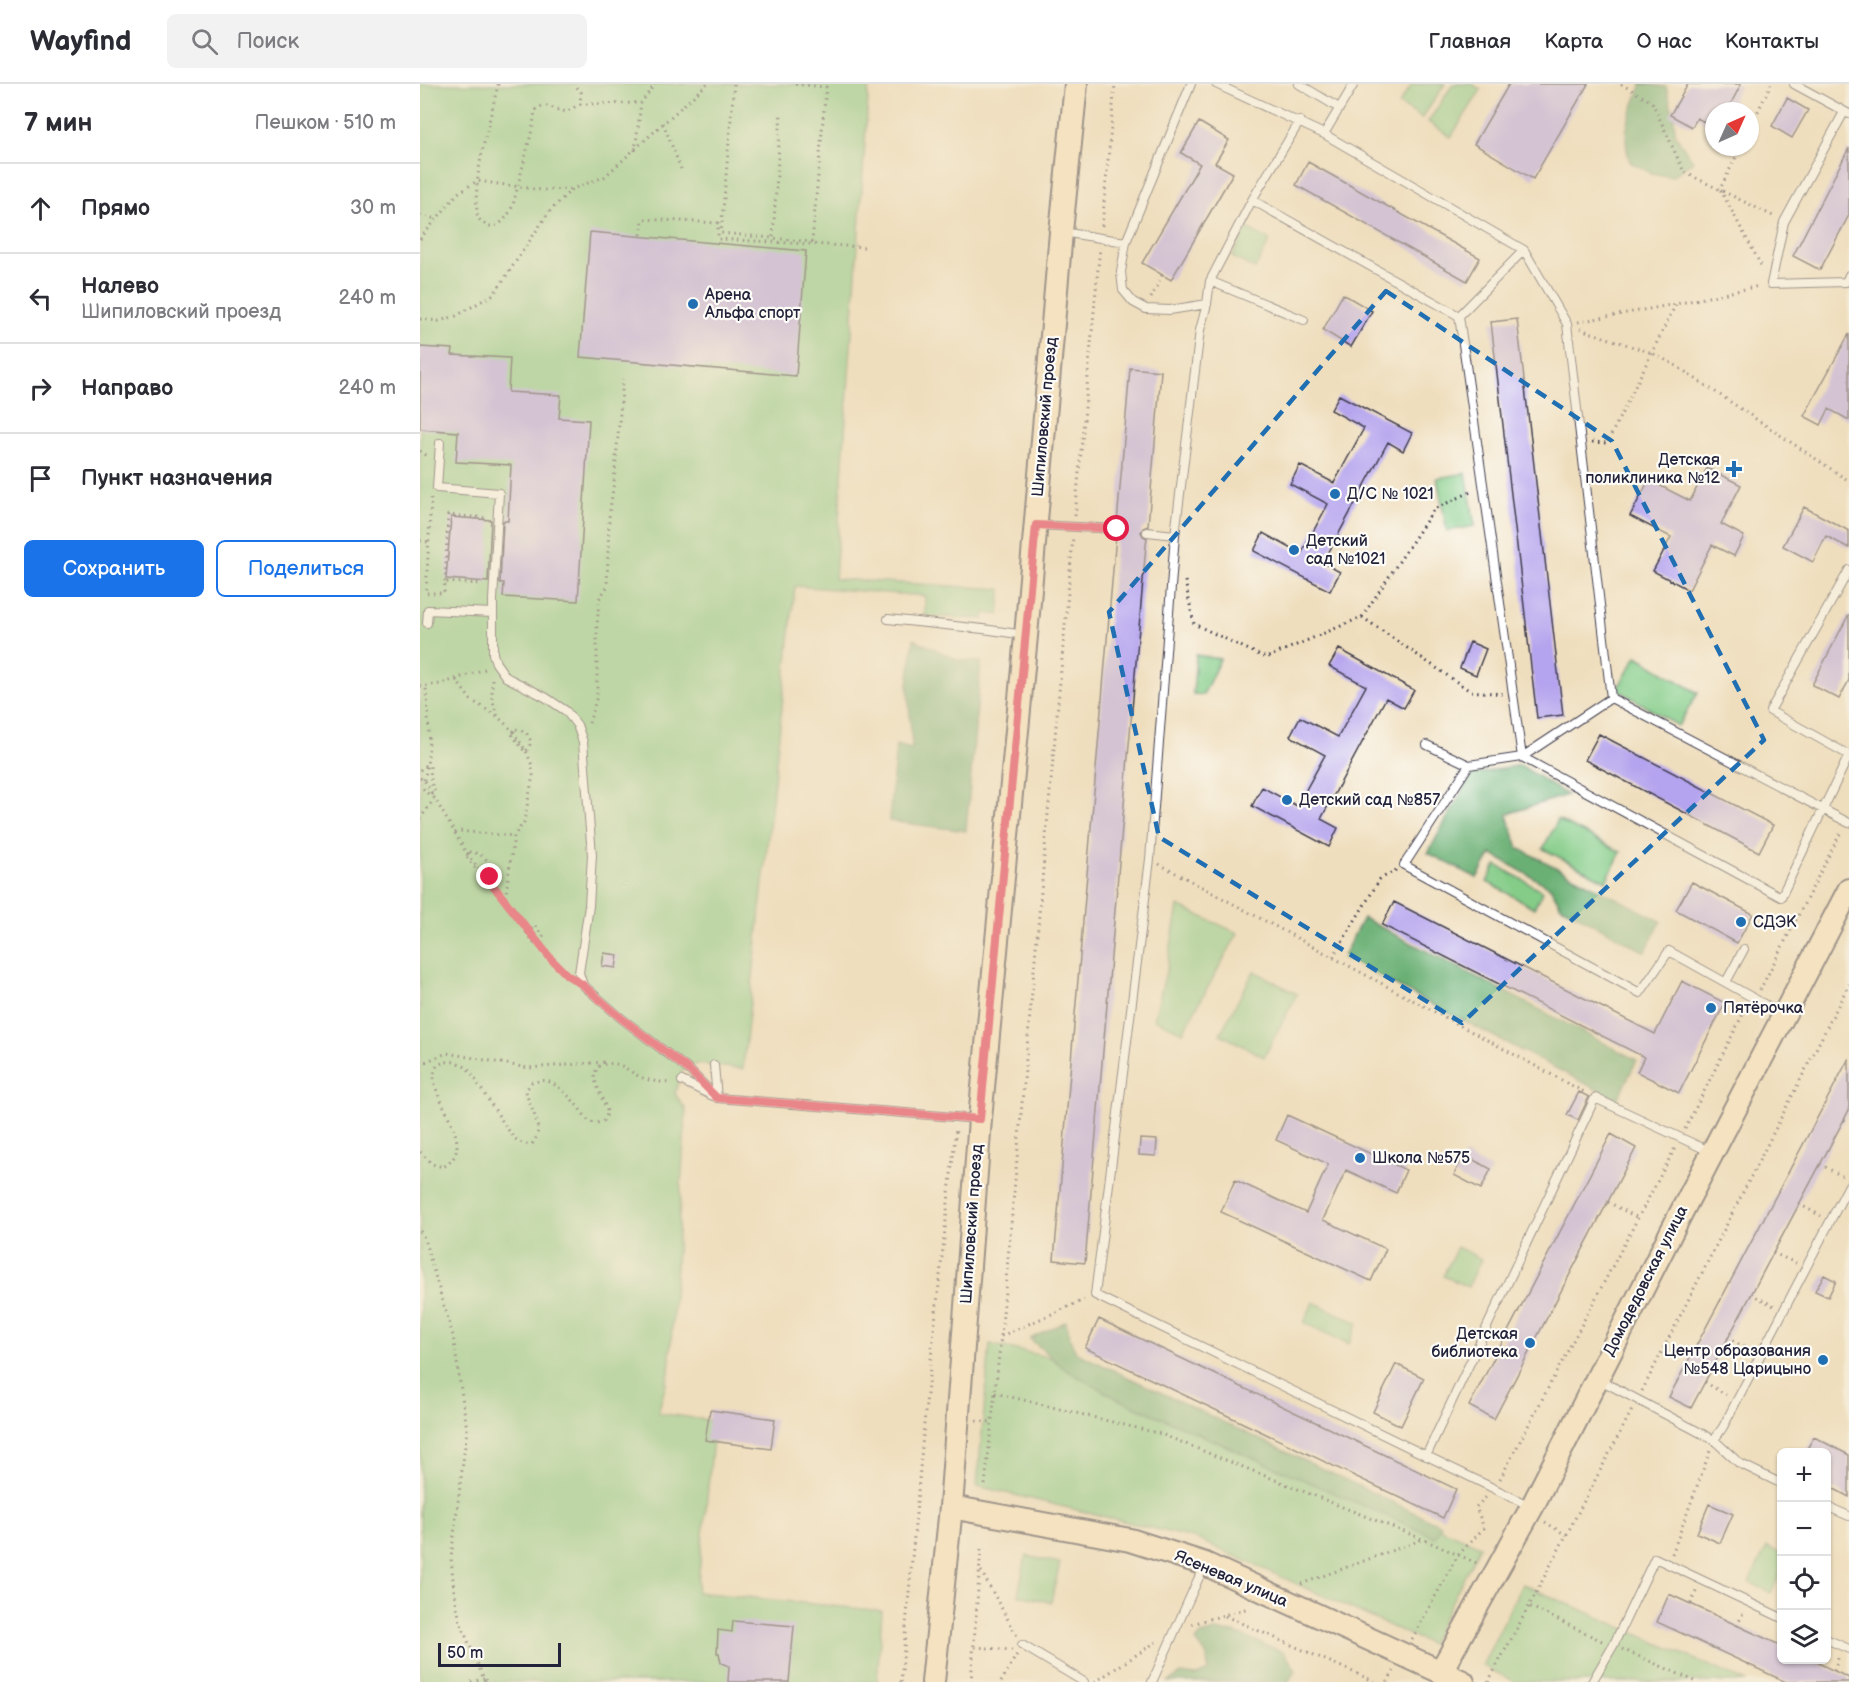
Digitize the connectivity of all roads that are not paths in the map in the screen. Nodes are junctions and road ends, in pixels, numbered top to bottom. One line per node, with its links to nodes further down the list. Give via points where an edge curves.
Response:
1 (1076, 84): 12 (main road, Шипиловский проезд)
2 (1191, 84): 13 (lane)
3 (1216, 84): 9 (lane)
4 (1299, 84): 7 (lane)
5 (1354, 84): 7 (lane)
6 (1794, 84): 8 (lane)
7 (1340, 108): 10 (lane)
8 (1846, 113): 15 (lane, via 1784,222 1771,284 1846,282)
9 (1300, 121): 10 (lane); 11 (lane)
10 (1324, 134): 14 (lane)
11 (1252, 200): 16 (lane); 18 (lane)
12 (1061, 232): 13 (lane); 21 (main road, Шипиловский проезд)
13 (1126, 242): 17 (lane, via 1121,272 1123,290 1133,302 1146,309 1170,310)
14 (1524, 250): 18 (lane); 30 (lane, via 1567,324)
15 (1849, 276)
16 (1210, 281): 17 (lane); 19 (lane)
17 (1207, 304): 24 (lane, via 1200,330)
18 (1459, 316): 33 (lane)
19 (1304, 320)
20 (440, 444): 26 (lane, via 437,488 499,493)
21 (1036, 525): 22 (lane); 29 (main road, Шипиловский проезд)
22 (1117, 529)
23 (1147, 532): 24 (lane)
24 (1175, 535): 49 (lane, via 1150,859 1095,1295)
25 (1849, 570): 32 (lane, via 1770,711)
26 (493, 613): 28 (lane, via 428,610); 43 (lane, via 495,663 506,677 566,711 583,742 592,855 579,973 583,985 689,1070)
27 (888, 619): 29 (lane)
28 (427, 623)
29 (1026, 636): 44 (main road, Шипиловский проезд)
30 (1611, 698): 33 (lane); 35 (lane)
31 (1427, 745): 34 (lane)
32 (1849, 755): 35 (lane)
33 (1522, 757): 34 (lane); 35 (lane, via 1781,897)
34 (1469, 765): 39 (lane, via 1404,865 1640,993 1669,951)
35 (1822, 809): 36 (lane)
36 (1848, 822)
37 (1849, 890): 40 (main road, Домодедовская улица)
38 (1744, 949): 39 (lane)
39 (1726, 982): 40 (lane)
40 (1784, 1016): 45 (main road, Домодедовская улица)
41 (714, 1065): 43 (lane)
42 (682, 1082): 43 (lane)
43 (717, 1098): 44 (lane)
44 (980, 1119): 51 (main road, Шипиловский проезд)
45 (1712, 1153): 47 (main road, Домодедовская улица); 49 (lane, via 1595,1098)
46 (1849, 1185): 48 (lane)
47 (1596, 1378): 48 (lane); 52 (main road, Домодедовская улица)
48 (1714, 1440): 50 (lane, via 1739,1463)
49 (1426, 1456): 52 (lane)
50 (1777, 1482)
51 (951, 1507): 55 (main road, Ясеневая улица, via 1130,1540); 61 (main road, Шипиловский проезд)
52 (1532, 1507): 60 (main road, Домодедовская улица)
53 (1831, 1508): 54 (lane)
54 (1849, 1516)
55 (1205, 1564): 60 (main road, Ясеневая улица); 63 (lane)
56 (1777, 1616): 65 (lane, via 1655,1558)
57 (1831, 1641): 59 (lane)
58 (1022, 1645): 62 (lane)
59 (1849, 1649)
60 (1441, 1671): 64 (main road, Ясеневая улица)
61 (933, 1682)
62 (1084, 1682)
63 (1152, 1682)
64 (1464, 1682)
65 (1592, 1682)

